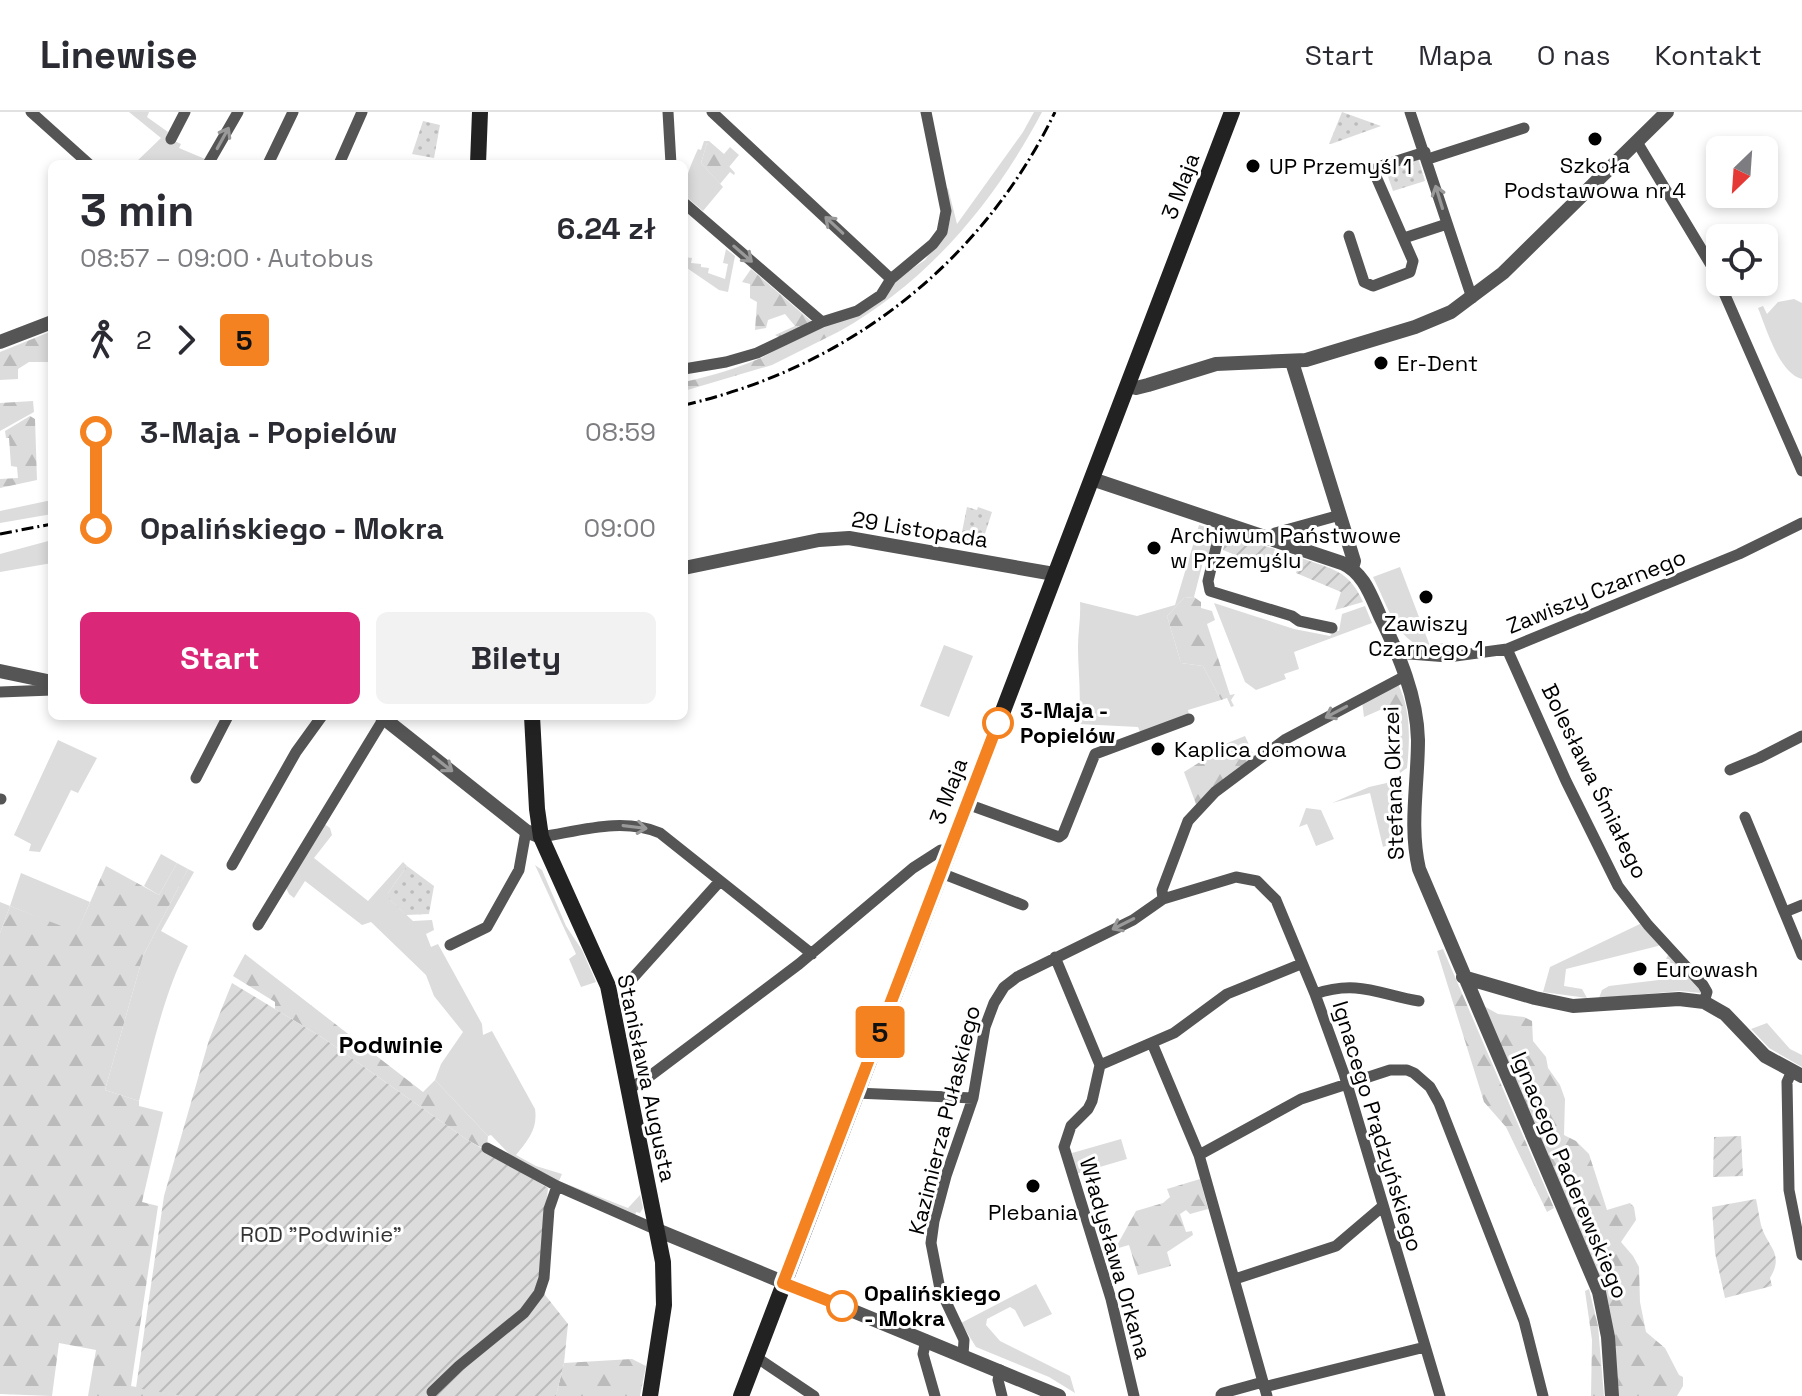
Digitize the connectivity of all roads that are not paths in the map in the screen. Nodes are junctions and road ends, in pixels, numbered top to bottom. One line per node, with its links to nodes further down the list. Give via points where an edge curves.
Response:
1 (31, 112): 19 (street)
2 (185, 112): 16 (street)
3 (238, 112): 20 (street, one-way to 3)
4 (293, 112): 21 (street)
5 (362, 112): 22 (street)
6 (480, 112): 15 (main road)
7 (489, 112): 15 (main road)
8 (668, 112): 24 (street)
9 (712, 112): 29 (street, one-way to 9)
10 (926, 112): 29 (street, via 946,222 933,244)
11 (1232, 112): 36 (main road, 3 Maja)
12 (1410, 112): 18 (street)
13 (1667, 112): 17 (street)
14 (1524, 128): 18 (street)
15 (481, 138): 23 (main road)
16 (171, 139)
17 (1637, 142): 30 (street); 37 (street, via 1714,270)
18 (1426, 156): 26 (street, one-way to 18); 28 (street, via 1374,172)
19 (85, 160)
20 (210, 160)
21 (270, 160)
22 (341, 160)
23 (478, 160)
24 (671, 160)
25 (688, 206): 31 (street, one-way to 31)
26 (1447, 224): 28 (street); 30 (street)
27 (1349, 236): 28 (street, via 1364,282 1373,286 1410,272 1413,261)
28 (1404, 238)
29 (891, 279): 31 (street, via 870,303)
30 (1472, 298): 34 (street, via 1415,327)
31 (822, 322): 35 (street, via 757,353)
32 (48, 324): 33 (street)
33 (0, 342)
34 (1292, 362): 36 (street, via 1216,364 1136,388); 39 (street, Stefana Okrzei)
35 (688, 368)
36 (1127, 386): 38 (main road, 3 Maja)
37 (1802, 471)
38 (1092, 479): 40 (street); 45 (main road, 3 Maja)
39 (1340, 515): 42 (street, via 1275,533); 44 (street, Stefana Okrzei)
40 (1222, 522): 42 (street); 46 (street, via 1210,591)
41 (1801, 525): 47 (street, Zawiszy Czarnego)
42 (1272, 539): 44 (street)
43 (688, 567): 45 (street, 29 Listopada, via 849,538)
44 (1352, 568): 48 (street, Stefana Okrzei)
45 (1054, 574): 63 (main road, 3 Maja)
46 (1332, 628)
47 (1507, 649): 48 (street, Zawiszy Czarnego, via 1448,657); 84 (street, Bolesława Śmiałego, via 1618,886 1703,985)
48 (1397, 653): 50 (street, Stefana Okrzei)
49 (0, 671): 51 (street)
50 (1405, 676): 70 (street, one-way to 70, via 1286,739 1215,792 1188,821); 80 (street, Stefana Okrzei, via 1418,738 1415,854)
51 (48, 681)
52 (48, 690): 53 (street)
53 (0, 692)
54 (1189, 719): 63 (street, via 1095,754 1059,837)
55 (226, 720): 62 (street)
56 (319, 720): 67 (street)
57 (381, 720): 74 (street)
58 (387, 720): 65 (street, Stanisława Augusta, one-way to 65)
59 (532, 720): 65 (main road, via 537,809)
60 (1802, 736): 61 (street)
61 (1730, 770)
62 (196, 778)
63 (967, 804): 66 (main road, 3 Maja)
64 (1745, 817): 73 (street)
65 (528, 830): 69 (street, one-way to 69, via 645,827); 75 (street, via 519,870 487,927); 89 (main road, Stanisława Augusta, via 608,986)
66 (948, 852): 68 (main road, 3 Maja); 76 (street, via 941,850 913,868)
67 (232, 865)
68 (941, 873): 71 (street); 90 (main road, 3 Maja)
69 (720, 881): 76 (street); 81 (street)
70 (1163, 899): 78 (street, Kazimierza Pułaskiego, one-way to 78, via 1133,920); 79 (street, Ignacego Prądzyńskiego, via 1236,877 1257,881 1276,900)
71 (1023, 905)
72 (1802, 905): 73 (street)
73 (1785, 912): 77 (street)
74 (258, 925)
75 (450, 945)
76 (812, 954): 89 (street)
77 (1802, 955)
78 (1055, 957): 86 (street); 91 (street, Kazimierza Pułaskiego, via 1010,981 998,995 985,1027)
79 (1301, 964): 82 (street, Ignacego Prądzyńskiego); 85 (street, via 1227,994)
80 (1463, 977): 84 (street, via 1573,1006); 117 (street, Ignacego Paderewskiego, via 1599,1292)
81 (631, 980)
82 (1315, 994): 83 (street, via 1364,988); 88 (street, Ignacego Prądzyńskiego)
83 (1419, 1001)
84 (1704, 1002): 87 (street, Bolesława Śmiałego, via 1725,1014 1765,1056)
85 (1152, 1043): 86 (street); 93 (street)
86 (1100, 1065): 114 (street, Władysława Orkana, via 1092,1101 1069,1129 1064,1147 1111,1299)
87 (1797, 1073): 97 (street, via 1787,1082 1789,1190)
88 (1347, 1083): 93 (street, via 1301,1099); 95 (street, Ignacego Prądzyńskiego); 116 (street, via 1400,1069 1430,1087 1524,1321)
89 (629, 1089): 96 (main road, Stanisława Augusta)
90 (856, 1093): 91 (street); 99 (main road, 3 Maja)
91 (973, 1098): 102 (street, Kazimierza Pułaskiego, via 931,1243 940,1289 964,1340)
92 (487, 1148): 94 (street)
93 (1199, 1155): 98 (street)
94 (557, 1186): 96 (street); 106 (street, via 549,1209 539,1293 524,1313)
95 (1383, 1206): 98 (street, via 1336,1246); 101 (street, Ignacego Prądzyńskiego)
96 (657, 1230): 99 (street); 108 (main road, Stanisława Augusta, via 664,1305)
97 (1802, 1255)
98 (1235, 1279): 105 (street)
99 (783, 1283): 100 (street); 103 (main road, 3 Maja)
100 (926, 1340): 102 (street); 111 (street, via 923,1354)
101 (1425, 1347): 105 (street); 115 (street, Ignacego Prądzyńskiego)
102 (963, 1355): 104 (street)
103 (756, 1357): 109 (main road, 3 Maja); 110 (street)
104 (1000, 1370): 112 (street); 113 (street)
105 (1265, 1388): 107 (street)
106 (432, 1392)
107 (1221, 1395)
108 (650, 1396)
109 (741, 1396)
110 (814, 1396)
111 (935, 1396)
112 (1002, 1396)
113 (1059, 1396)
114 (1134, 1396)
115 (1440, 1396)
116 (1543, 1396)
117 (1612, 1396)

